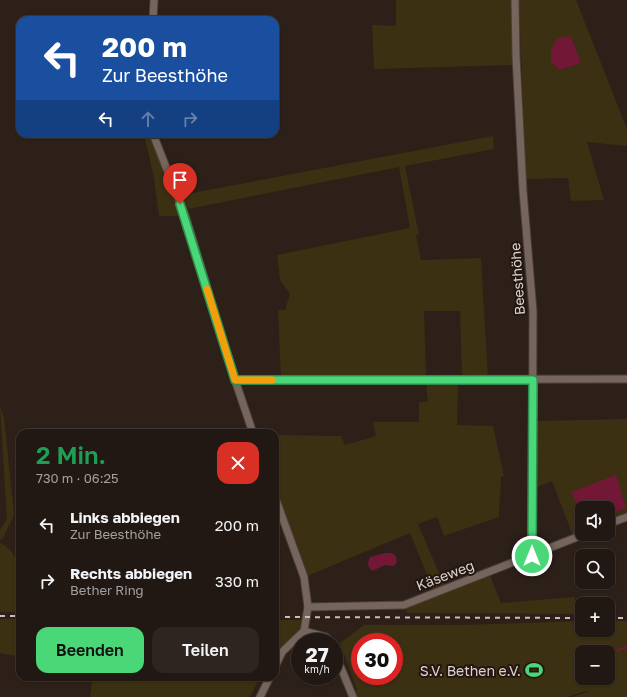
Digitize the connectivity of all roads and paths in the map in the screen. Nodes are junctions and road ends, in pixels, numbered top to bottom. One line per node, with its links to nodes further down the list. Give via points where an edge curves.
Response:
1 (154, 0): 3 (street)
2 (515, 0): 7 (street, Beesthöhe, via 523,191 533,312)
3 (153, 16)
4 (155, 138): 6 (street, via 186,218)
5 (627, 379): 7 (street)
6 (235, 380): 7 (street); 8 (street)
7 (533, 380): 13 (street, Beesthöhe)
8 (252, 429)
9 (279, 508): 14 (street, via 304,577)
10 (627, 517): 11 (street)
11 (615, 521)
12 (575, 538): 13 (street, Käseweg)
13 (532, 556): 14 (street, Käseweg, via 404,605)
14 (308, 607): 15 (street)
15 (304, 631): 16 (street); 17 (street, via 282,652)
16 (311, 633)
17 (279, 658)
18 (343, 673): 21 (street)
19 (268, 681): 20 (street)
20 (260, 697)
21 (353, 697)

